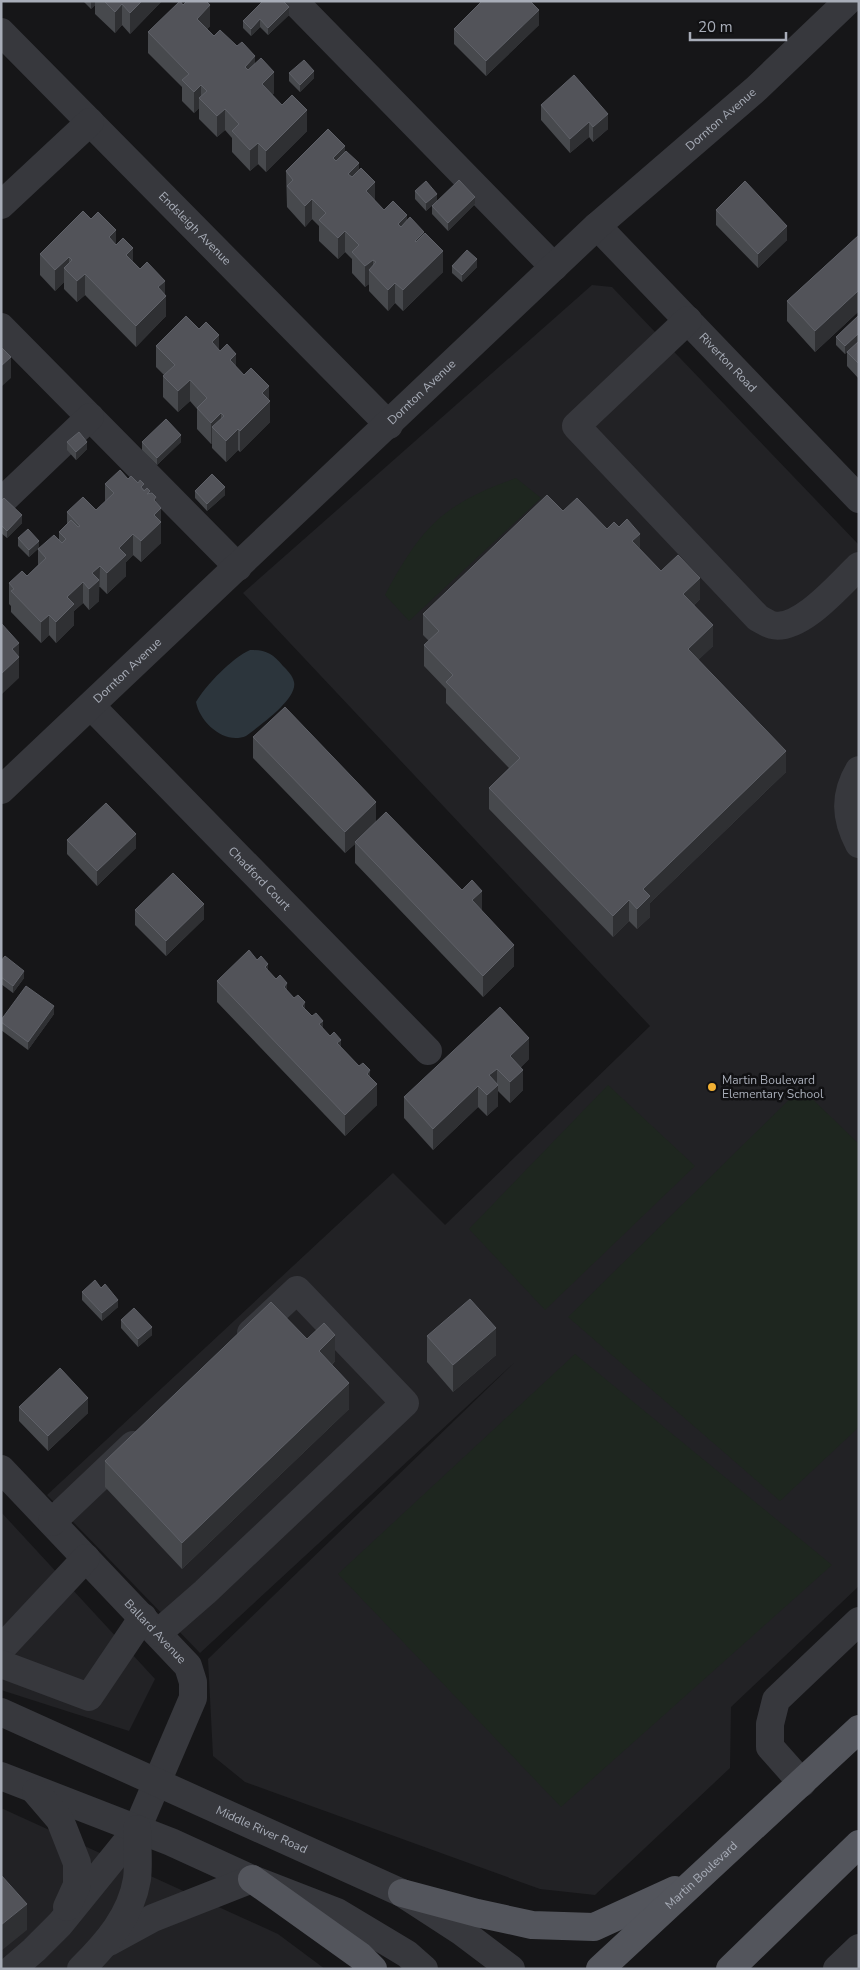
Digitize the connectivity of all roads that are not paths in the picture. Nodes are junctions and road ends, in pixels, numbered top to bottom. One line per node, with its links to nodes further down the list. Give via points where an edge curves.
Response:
1 (294, 1): 7 (street)
2 (848, 1): 6 (street, Dornton Avenue, via 757,88)
3 (1, 32): 4 (street, Endsleigh Avenue)
4 (90, 122): 5 (street); 11 (street, Endsleigh Avenue)
5 (1, 205)
6 (597, 226): 7 (street, Dornton Avenue); 8 (street, Riverton Road)
7 (554, 267): 11 (street, Dornton Avenue)
8 (688, 320): 12 (street, Riverton Road); 14 (street, via 576,426 758,618 773,626 793,623 807,615)
9 (1, 327): 10 (street)
10 (90, 417): 13 (street); 15 (street)
11 (389, 425): 15 (street, Dornton Avenue)
12 (859, 499)
13 (1, 502)
14 (859, 566)
15 (238, 567): 16 (street, Dornton Avenue)
16 (91, 706): 18 (street, Dornton Avenue); 20 (street, Chadford Court)
17 (859, 770): 19 (street, via 850,784 846,807 851,829)
18 (1, 790)
19 (859, 844)
20 (428, 1051)
21 (232, 1351): 27 (street, via 296,1290 405,1403 205,1592)
22 (154, 1425): 24 (street)
23 (6, 1483): 24 (street, Ballard Avenue)
24 (52, 1522): 25 (street, Ballard Avenue)
25 (86, 1558): 27 (street, Ballard Avenue); 28 (street)
26 (859, 1621): 34 (street, via 776,1700 770,1724 770,1747)
27 (151, 1625): 29 (street, via 89,1697); 33 (street, Ballard Avenue, via 188,1666 193,1682 192,1698)
28 (1, 1649)
29 (1, 1664)
30 (1, 1712): 33 (street, Middle River Road)
31 (859, 1729): 34 (main road, Martin Boulevard)
32 (1, 1776): 35 (street)
33 (157, 1781): 36 (street, Ballard Avenue); 40 (street, Middle River Road)
34 (802, 1783): 39 (main road, Martin Boulevard)
35 (33, 1789): 36 (street); 41 (street, via 60,1820 77,1863 77,1885)
36 (137, 1829): 38 (street); 41 (street); 42 (street, via 137,1879 125,1917)
37 (859, 1844): 44 (main road)
38 (252, 1879): 42 (street, via 161,1915); 47 (main road, via 360,1956); 48 (street, via 337,1912 407,1954)
39 (699, 1879): 40 (main road, via 594,1927 532,1925); 50 (main road, Martin Boulevard)
40 (402, 1893): 49 (street, Middle River Road)
41 (60, 1924): 45 (street)
42 (108, 1942): 46 (street)
43 (859, 1948): 52 (street)
44 (749, 1958): 51 (main road)
45 (12, 1969)
46 (81, 1969)
47 (373, 1969)
48 (424, 1969)
49 (511, 1969)
50 (600, 1969)
51 (730, 1969)
52 (837, 1969)

